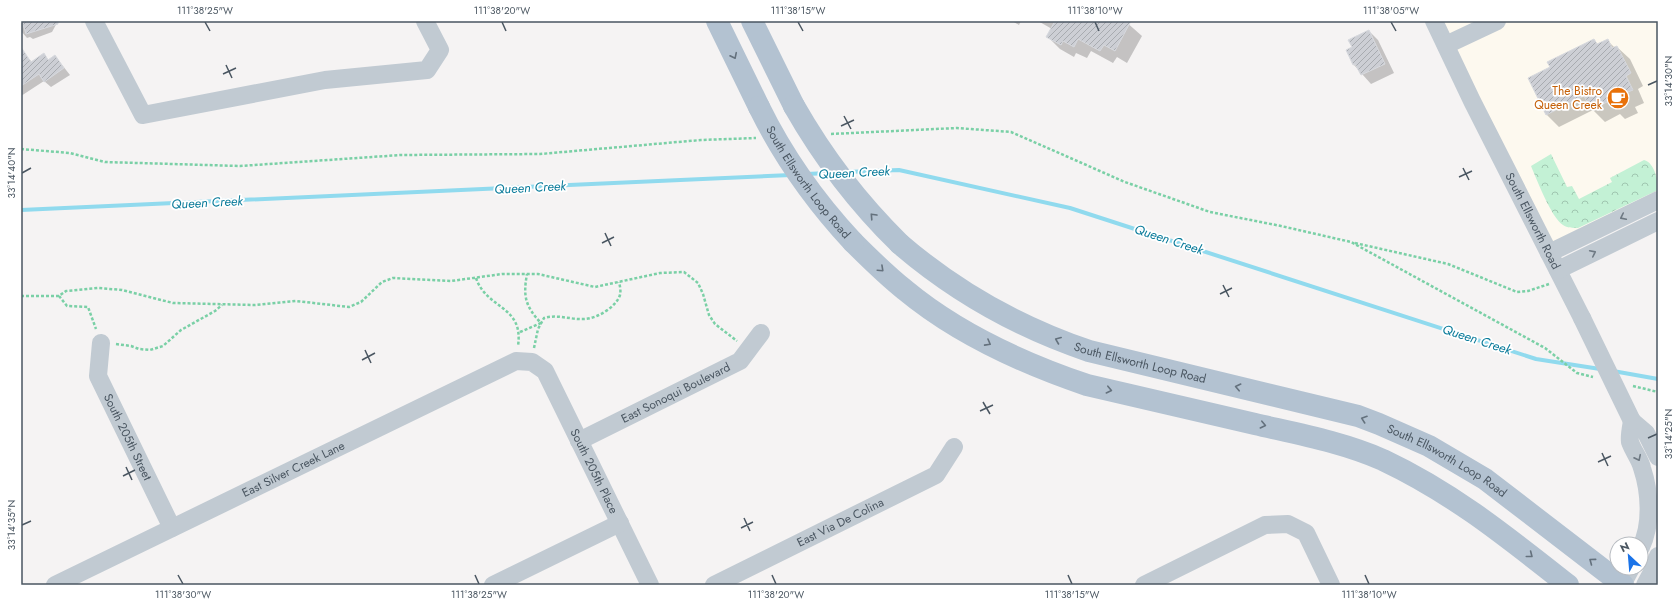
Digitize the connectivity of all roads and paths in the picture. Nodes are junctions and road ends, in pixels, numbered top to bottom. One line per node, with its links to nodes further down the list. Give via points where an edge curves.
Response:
1 (94, 21): 2 (street, via 143,115 325,80 427,70 440,50)
2 (425, 21)
3 (717, 21): 40 (main road, South Ellsworth Loop Road, one-way to 40, bridge, via 769,128 824,211 905,291 931,310 1008,354 1087,385 1318,438 1361,451 1443,491 1487,521)
4 (752, 21): 33 (main road, South Ellsworth Loop Road, one-way to 4, bridge, via 1485,479 1429,446 1379,424 1358,416 1090,351 1025,326 973,299 900,244 841,179 819,149 794,106)
5 (1434, 21): 7 (street, South Ellsworth Road)
6 (1496, 21): 7 (street)
7 (1446, 45): 11 (street, South Ellsworth Road)
8 (1658, 200): 11 (street, one-way to 11)
9 (1658, 221): 13 (street, one-way to 9)
10 (1351, 242): 13 (path, via 1448,264 1517,292 1528,291)
11 (1550, 253): 13 (street, South Ellsworth Road)
12 (527, 274): 14 (path); 15 (path, via 538,274 594,287); 19 (path, via 525,288 528,307)
13 (1560, 275): 25 (street, South Ellsworth Road, bridge)
14 (476, 278): 18 (path, via 451,281 393,278 382,282 361,302 349,307 296,300 254,305); 20 (path, via 485,294 514,318)
15 (619, 282): 19 (path, via 621,294 616,303 602,313 585,319 552,316 544,318); 23 (path, via 660,273 684,272 698,283 709,315 715,324)
16 (21, 296): 17 (path)
17 (59, 296): 18 (path, via 66,291 98,288 122,290 173,303); 22 (path, via 67,306 88,307)
18 (223, 305): 22 (path, via 181,330 163,346 150,350)
19 (541, 323): 20 (path); 24 (path)
20 (520, 332): 24 (path)
21 (761, 333): 23 (street, East Sonoqui Boulevard)
22 (101, 343): 30 (street, South 205th Street, via 98,376)
23 (749, 349): 26 (street, East Sonoqui Boulevard, via 740,361)
24 (528, 362): 26 (street, South 205th Place, via 545,371); 30 (street, East Silver Creek Lane)
25 (1632, 421): 28 (street, South Ellsworth Road, via 1646,433); 31 (street, one-way to 31, via 1630,442 1642,466 1648,499)
26 (580, 441): 29 (street, South 205th Place)
27 (954, 447): 37 (street, East Via De Colina, via 936,475)
28 (1658, 457)
29 (620, 523): 35 (street); 36 (street, South 205th Place)
30 (172, 528): 34 (street, East Silver Creek Lane)
31 (1645, 536)
32 (1658, 556): 41 (street)
33 (1624, 581)
34 (55, 585)
35 (493, 585)
36 (650, 585)
37 (714, 585)
38 (1144, 585): 39 (street, via 1265,525 1288,524 1306,533)
39 (1331, 585)
40 (1568, 585)
41 (1645, 585)

